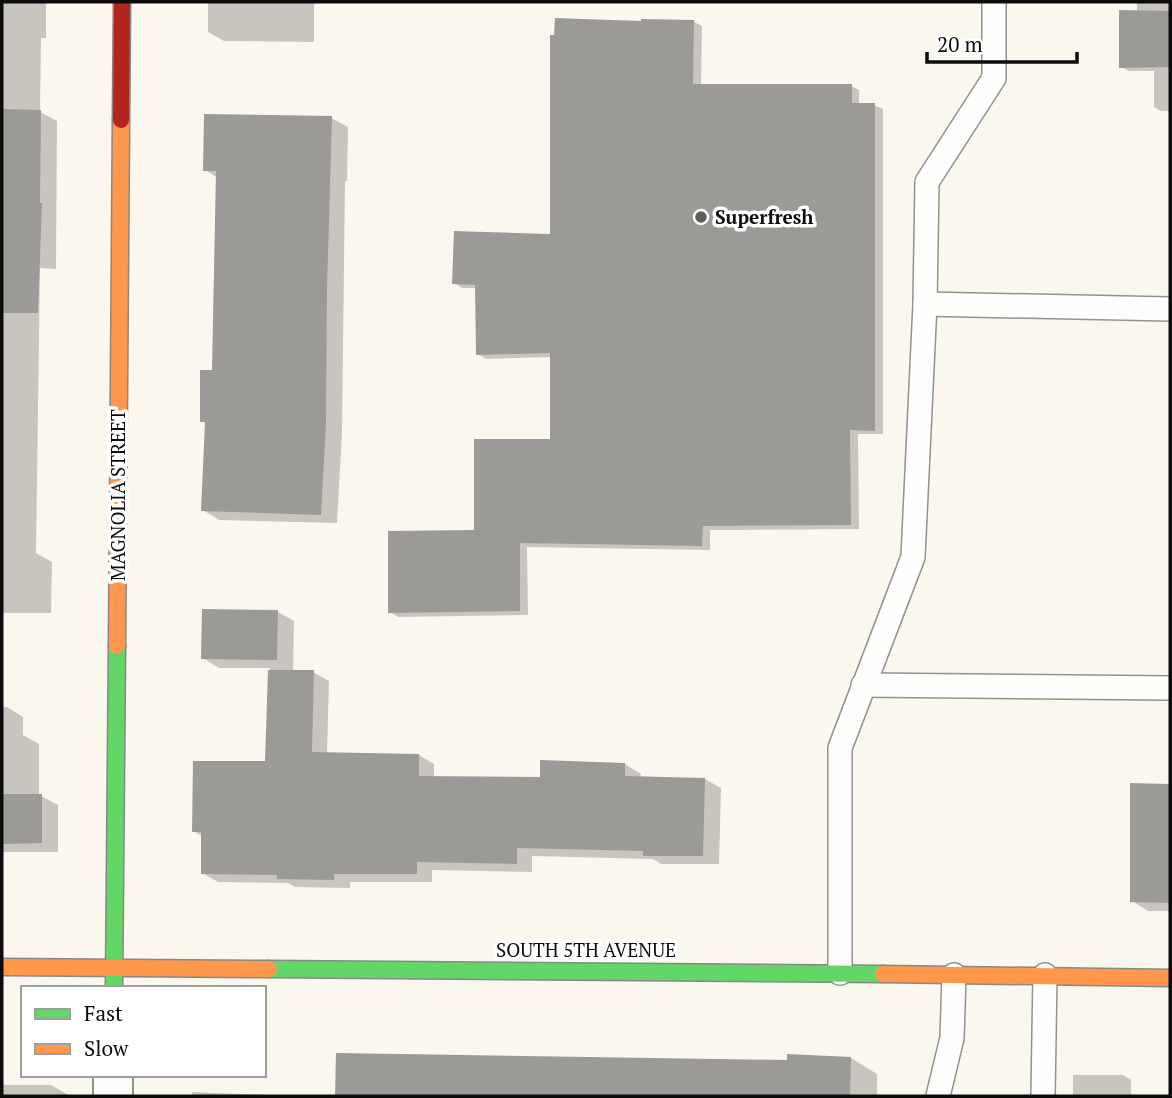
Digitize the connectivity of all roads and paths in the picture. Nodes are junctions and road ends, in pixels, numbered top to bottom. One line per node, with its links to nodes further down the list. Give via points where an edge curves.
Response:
1 (122, 2): 8 (street, MAGNOLIA STREET)
2 (994, 2): 3 (lane, via 994,78 927,182)
3 (925, 304): 4 (lane); 5 (lane, via 913,557)
4 (1170, 309)
5 (863, 685): 6 (lane); 9 (lane, via 840,748)
6 (1170, 688)
7 (2, 967): 8 (street, SOUTH 5TH AVENUE)
8 (115, 969): 9 (street, SOUTH 5TH AVENUE); 13 (street, MAGNOLIA STREET)
9 (840, 973): 10 (street, SOUTH 5TH AVENUE)
10 (954, 975): 11 (street, SOUTH 5TH AVENUE); 16 (lane, via 952,1038)
11 (1045, 975): 12 (street, SOUTH 5TH AVENUE); 17 (lane)
12 (1170, 978)
13 (114, 986)
14 (113, 1077): 15 (street)
15 (113, 1096)
16 (938, 1096)
17 (1043, 1096)

